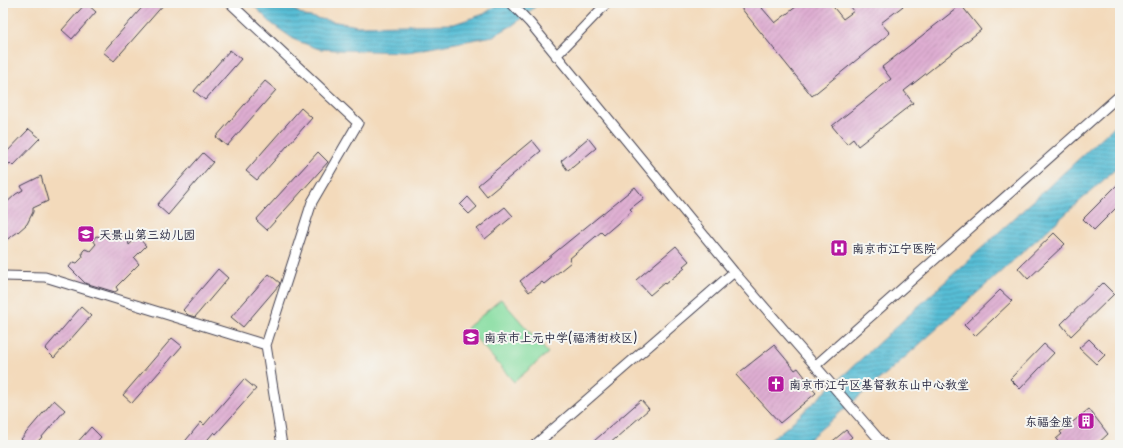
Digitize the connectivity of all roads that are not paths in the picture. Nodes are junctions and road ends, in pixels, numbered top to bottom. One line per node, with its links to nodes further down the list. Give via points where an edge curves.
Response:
1 (230, 3): 8 (street, via 358,123 312,202)
2 (608, 3): 4 (street)
3 (512, 4): 4 (street)
4 (556, 56): 6 (street)
5 (1120, 96): 9 (street)
6 (734, 272): 9 (street); 11 (street)
7 (3, 276): 8 (street, via 44,277)
8 (266, 344): 10 (street)
9 (816, 365): 12 (street)
10 (282, 445)
11 (535, 445)
12 (884, 445)

